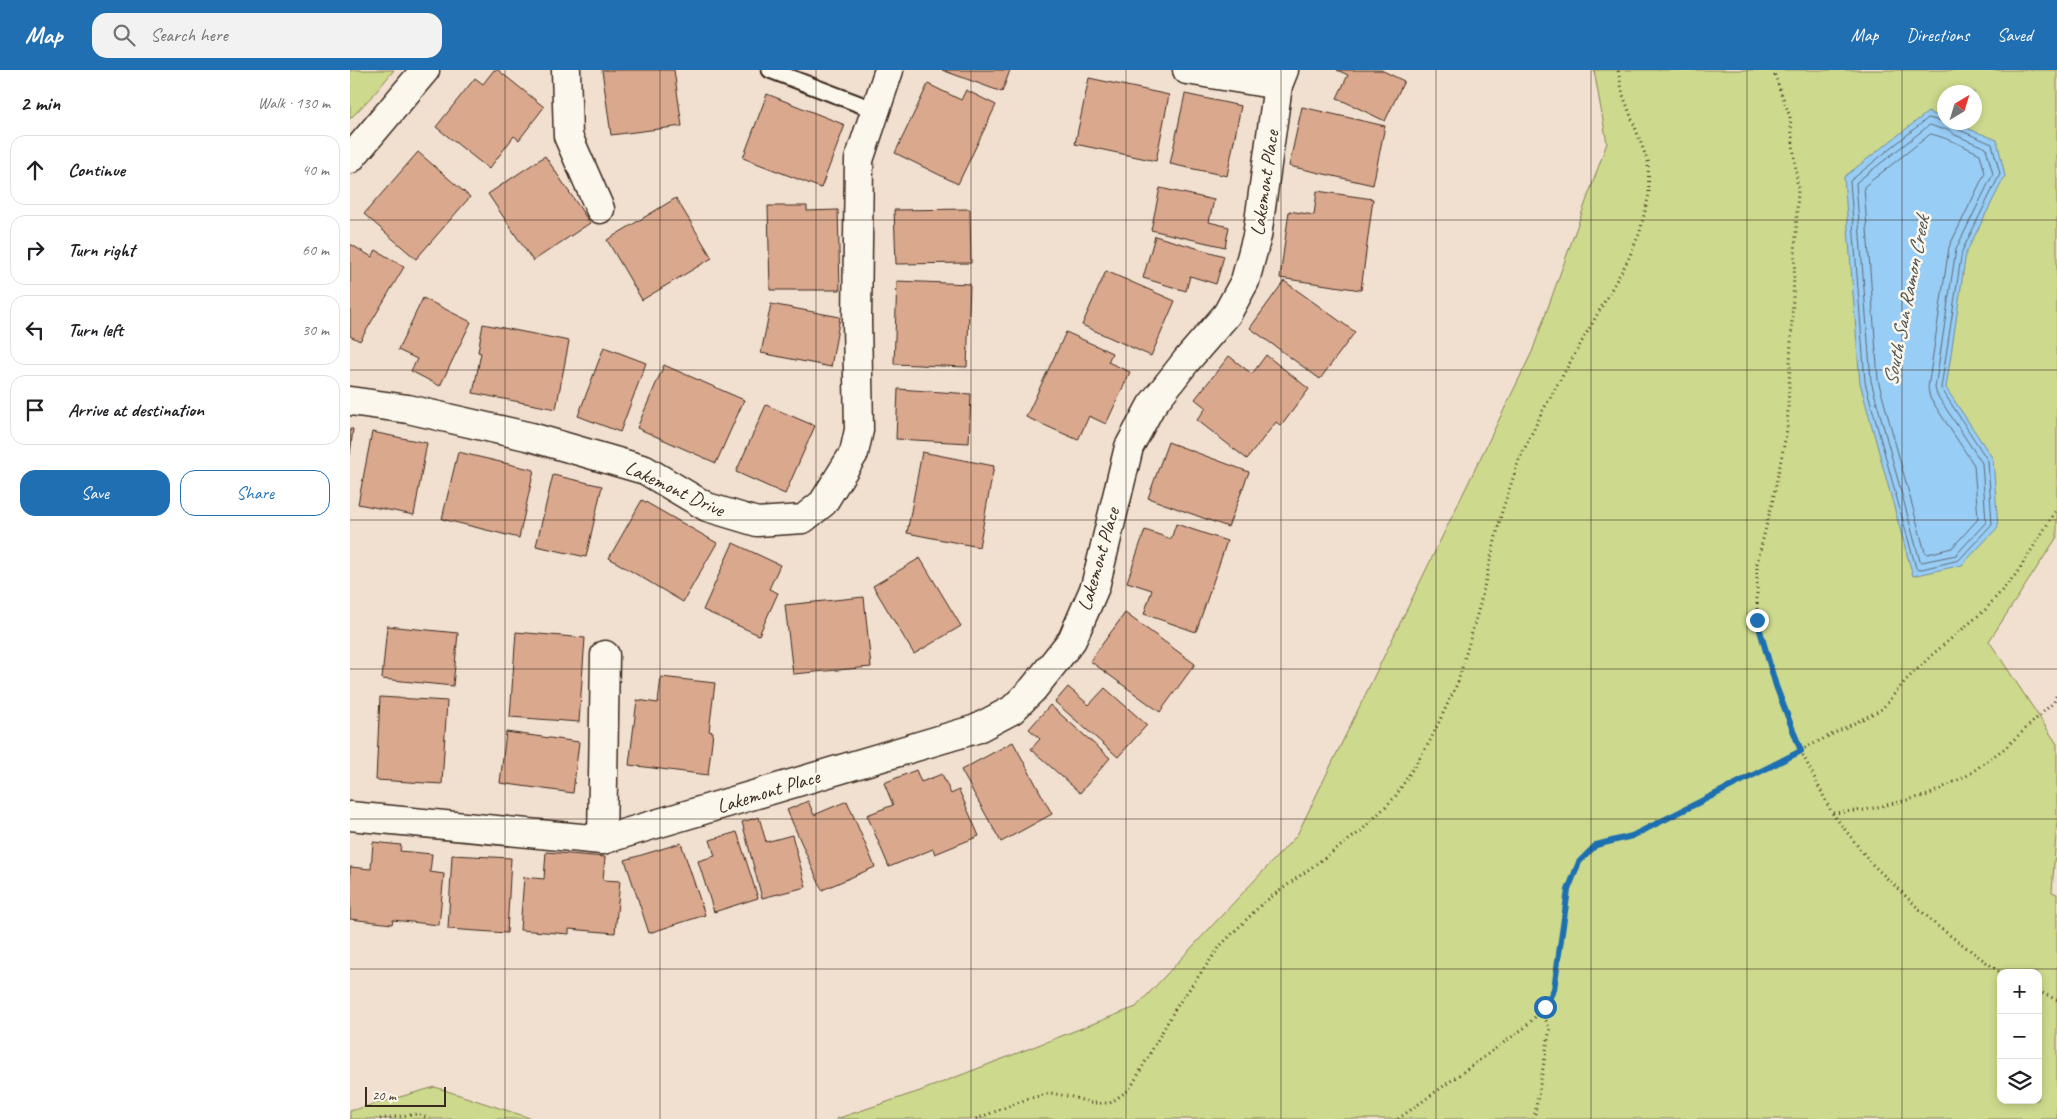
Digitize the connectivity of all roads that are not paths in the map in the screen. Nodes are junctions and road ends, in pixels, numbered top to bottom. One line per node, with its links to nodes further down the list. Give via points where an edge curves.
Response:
1 (425, 70): 8 (street)
2 (566, 70): 9 (street, via 568,136)
3 (770, 70): 7 (lane)
4 (889, 70): 7 (street, Lakemont Drive)
5 (1187, 70): 6 (street, Lakemont Place)
6 (1281, 78): 13 (street, Lakemont Place, via 1257,236 1245,281 1227,314 1151,406 1128,447 1095,587 1072,640 1033,689 1012,710 976,729)
7 (875, 110): 10 (street, Lakemont Drive, via 859,160 859,430 854,453 823,503 803,519 757,522 707,507 645,470 531,437 408,409)
8 (350, 160)
9 (600, 209)
10 (350, 401)
11 (605, 655): 13 (street)
12 (350, 816): 13 (street, Lakemont Place)
13 (602, 840)

